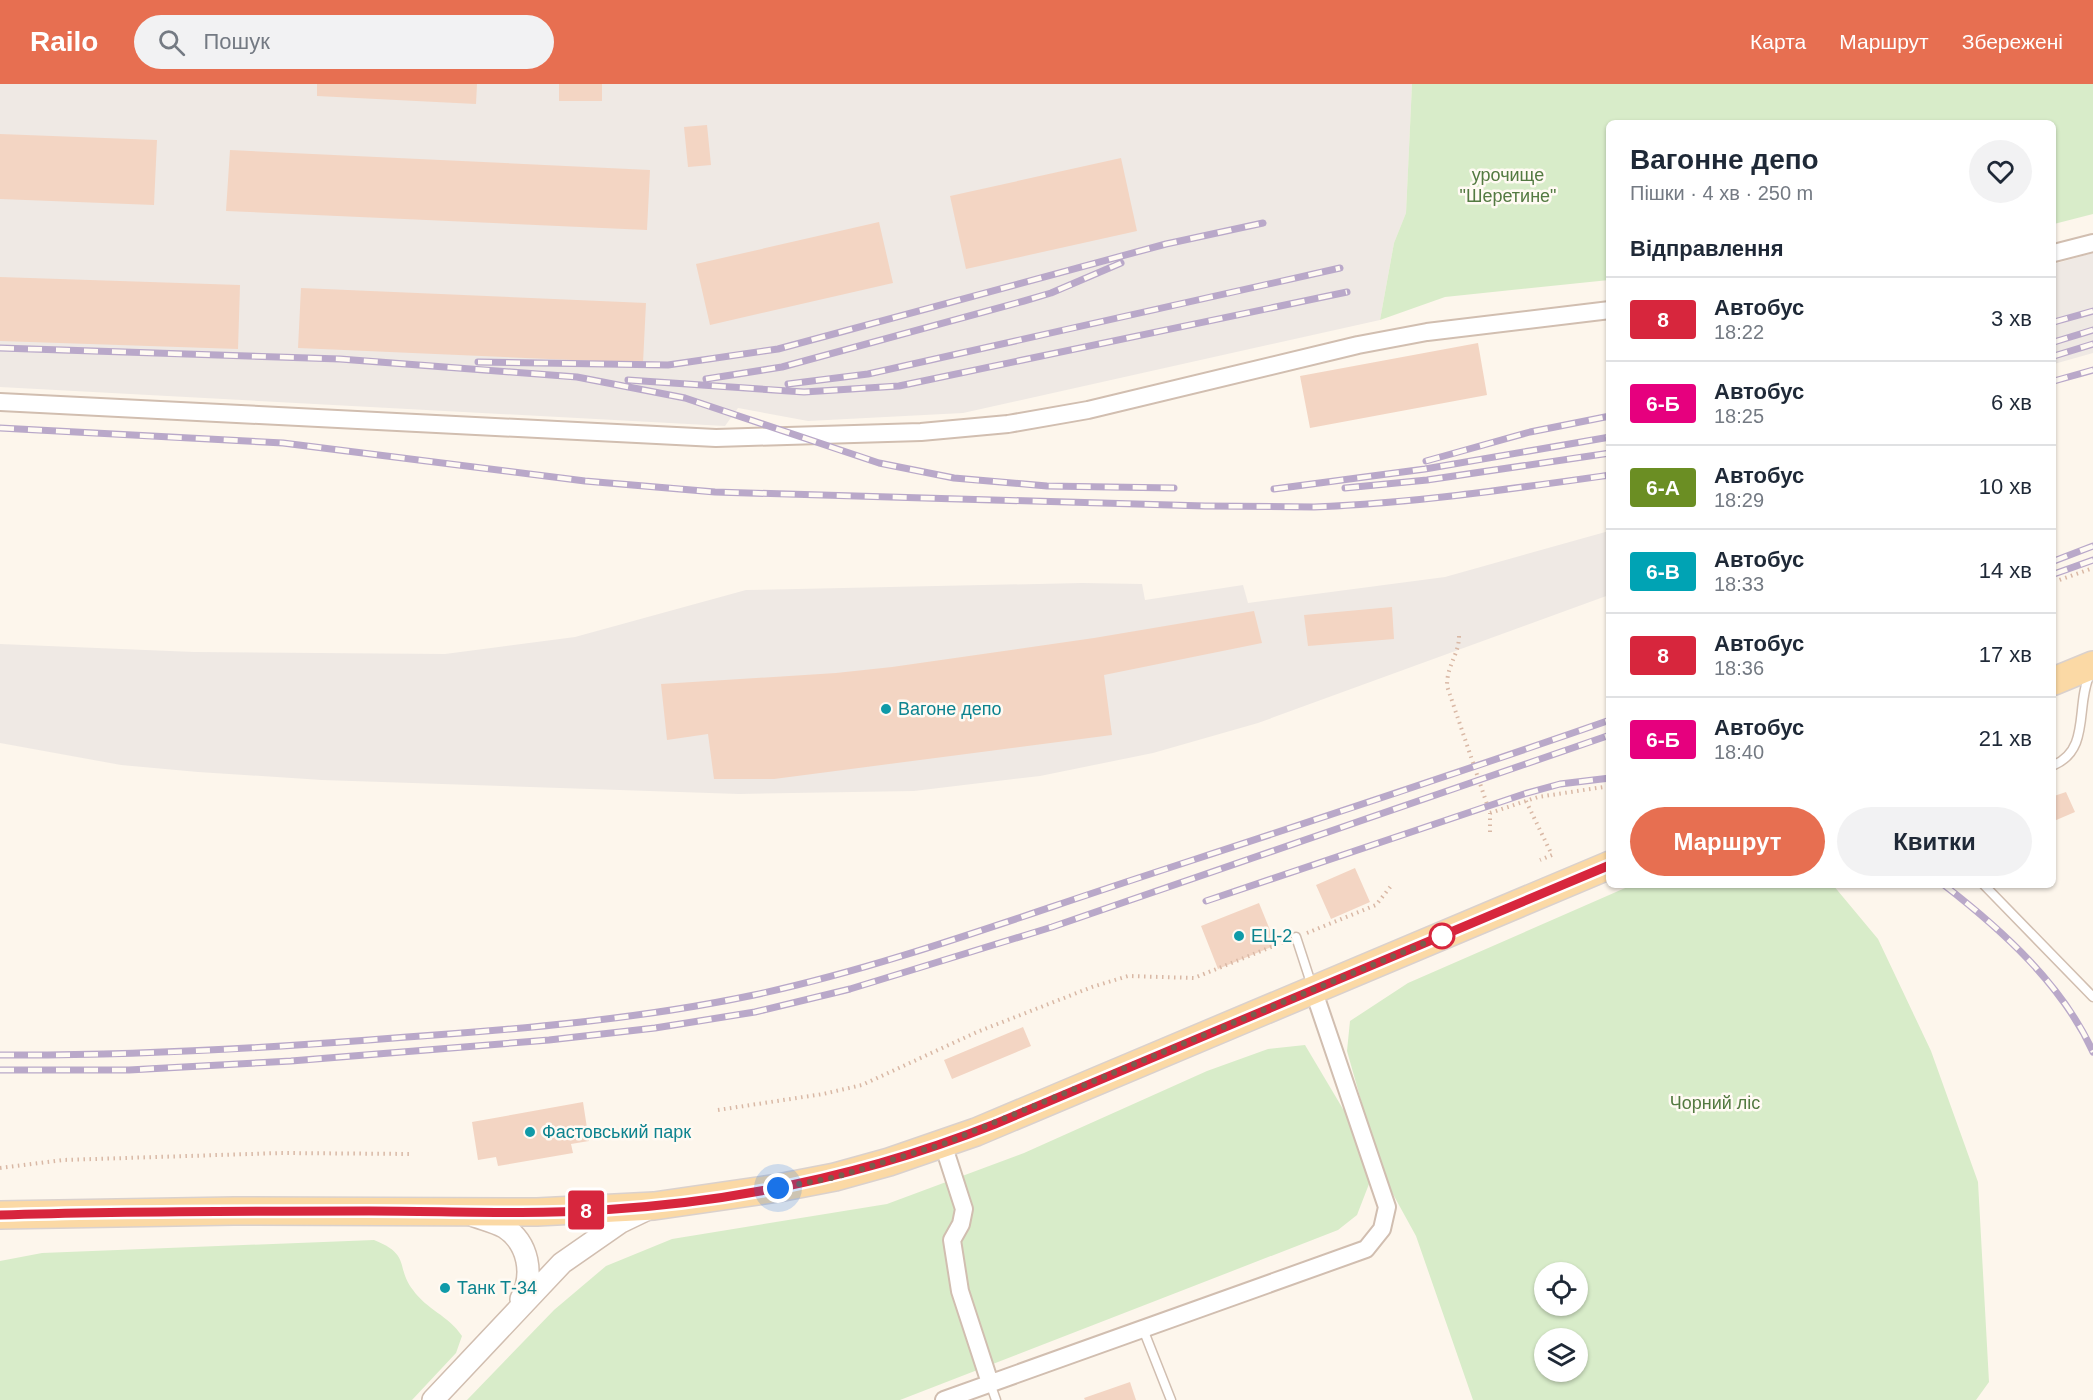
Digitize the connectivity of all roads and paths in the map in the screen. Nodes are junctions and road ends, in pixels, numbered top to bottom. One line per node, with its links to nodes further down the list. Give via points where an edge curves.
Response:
1 (2093, 243): 2 (street)
2 (2056, 253)
3 (1606, 310): 4 (street, via 1427,332 1088,410 1008,424 921,432 716,438)
4 (0, 402)
5 (2093, 568): 6 (path)
6 (2056, 581)
7 (1459, 636): 13 (path, via 1459,646 1447,671 1447,686)
8 (2093, 667): 9 (main road); 10 (lane, via 2082,697 2080,737 2072,753)
9 (2056, 680)
10 (2056, 764)
11 (1606, 787): 12 (path)
12 (1526, 801): 13 (path); 15 (path, via 1552,855)
13 (1490, 813): 14 (path)
14 (1490, 832)
15 (1540, 860)
16 (1606, 867): 20 (main road)
17 (1391, 886): 19 (path, via 1376,905)
18 (1987, 888): 21 (lane)
19 (1296, 938): 20 (lane); 22 (path, via 1194,978 1128,976 1092,987 977,1032 862,1085)
20 (1313, 989): 23 (main road); 30 (street, via 1386,1207 1382,1229 1366,1249)
21 (2093, 997)
22 (718, 1110)
23 (943, 1144): 26 (main road, via 836,1177); 31 (street, via 964,1209 952,1240 960,1291)
24 (412, 1154): 25 (path, via 63,1160)
25 (0, 1168)
26 (654, 1206): 27 (main road); 29 (street, via 621,1222 562,1263)
27 (464, 1212): 28 (main road); 29 (street, via 504,1227 527,1256 526,1290)
28 (0, 1215)
29 (514, 1312): 32 (street)
30 (1143, 1329): 31 (street); 35 (lane)
31 (990, 1383): 33 (street); 34 (lane)
32 (433, 1400)
33 (944, 1400)
34 (996, 1400)
35 (1171, 1400)

